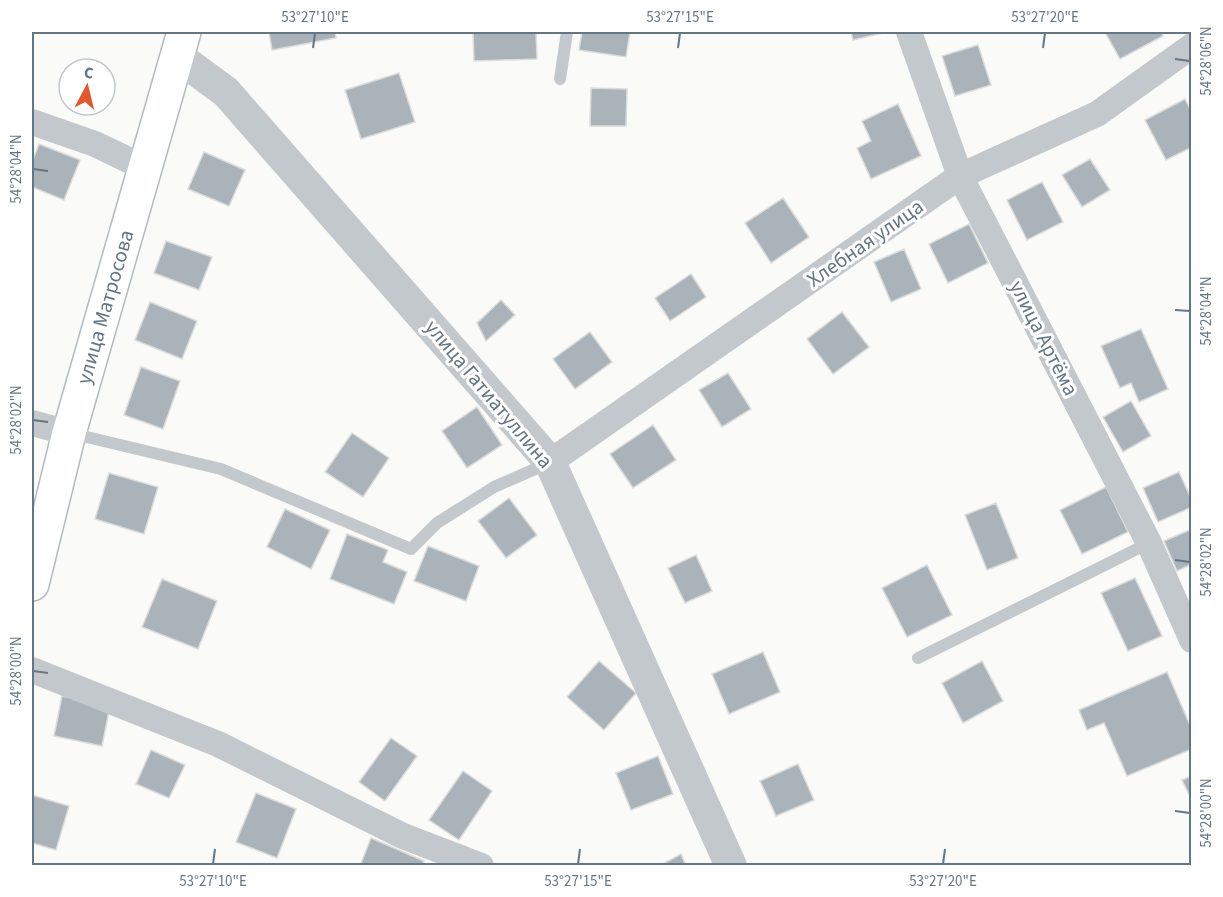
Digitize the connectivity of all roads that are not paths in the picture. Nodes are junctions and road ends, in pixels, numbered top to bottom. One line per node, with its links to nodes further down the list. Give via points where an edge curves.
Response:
1 (567, 32): 5 (lane)
2 (909, 32): 8 (street, улица Артёма)
3 (180, 44): 7 (main road, улица Матросова); 11 (street, улица Гатиатуллина)
4 (1191, 46): 8 (street, Хлебная улица, via 1097,114)
5 (560, 79)
6 (32, 123): 7 (street, via 95,144)
7 (145, 168): 10 (main road, улица Матросова)
8 (960, 176): 11 (street, Хлебная улица); 12 (street, улица Артёма)
9 (32, 423): 10 (street)
10 (69, 433): 11 (lane, via 221,469 411,549 437,523 494,487); 13 (main road, улица Матросова)
11 (550, 462): 18 (street, улица Гатиатуллина)
12 (1149, 543): 14 (street, улица Артёма); 15 (lane)
13 (32, 584)
14 (1191, 640)
15 (918, 658)
16 (32, 670): 17 (street, via 218,744 403,836)
17 (481, 866)
18 (731, 866)

